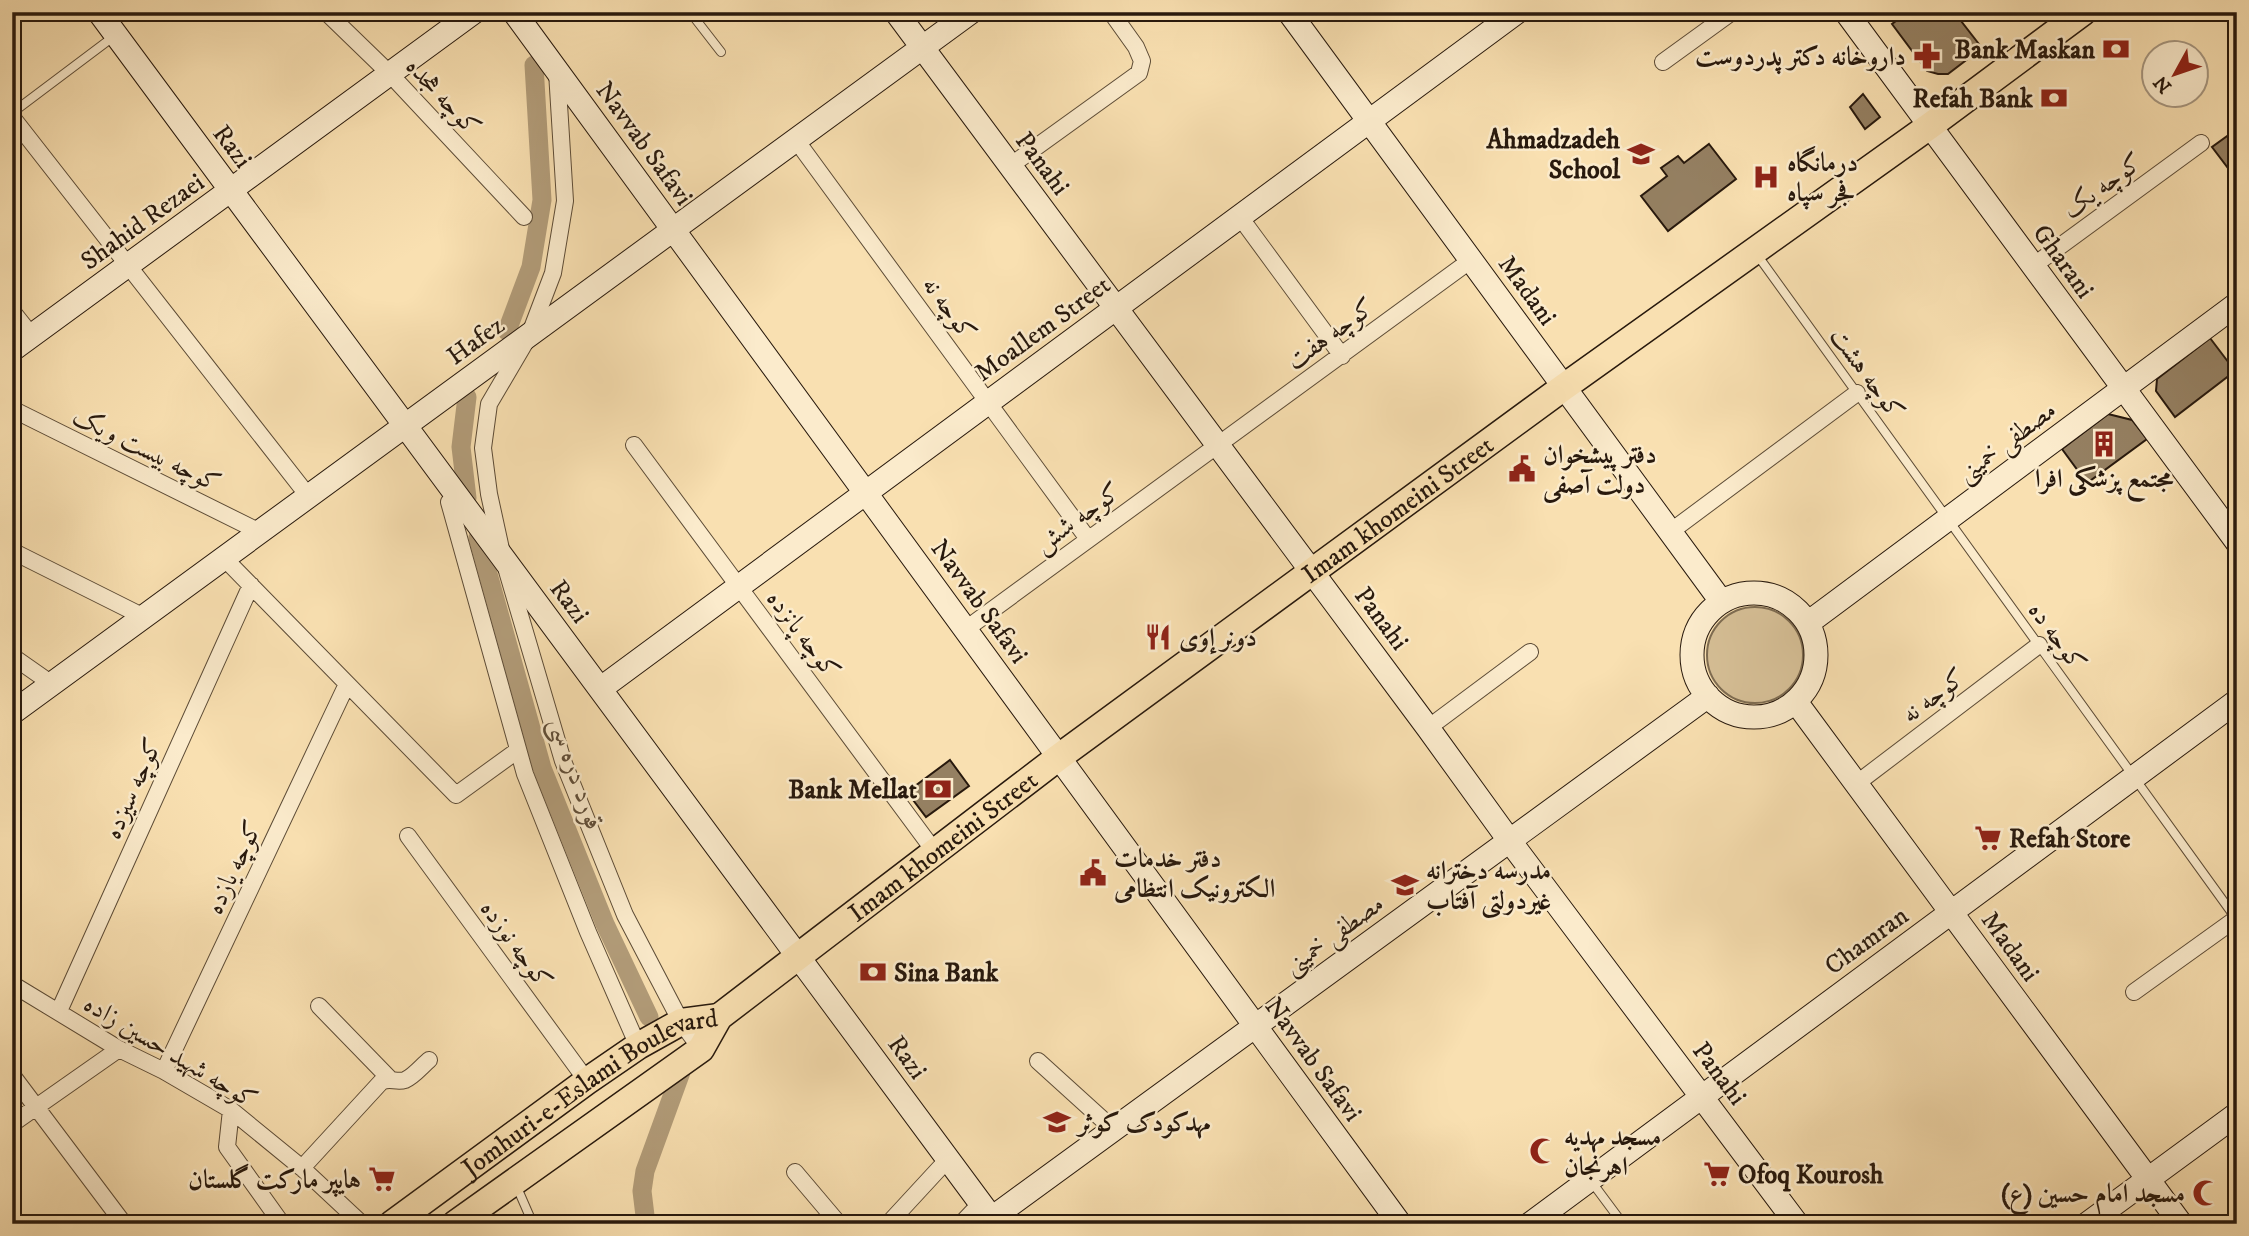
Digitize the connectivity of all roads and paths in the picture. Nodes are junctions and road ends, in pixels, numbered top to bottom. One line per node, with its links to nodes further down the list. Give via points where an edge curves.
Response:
1 (99, 12): 14 (street, Razi)
2 (326, 12): 19 (street, کوچه هجده)
3 (474, 12): 19 (street, Shahid Rezaei)
4 (514, 12): 18 (street, Navvab Safavi)
5 (690, 12): 16 (lane)
6 (896, 12): 15 (street, Panahi)
7 (971, 12): 15 (street, Hafez)
8 (1111, 12): 25 (street, via 1136,47 1142,61 1139,73)
9 (1289, 12): 21 (street, Madani)
10 (1517, 12): 21 (street, Moallem Street)
11 (1732, 12): 17 (street)
12 (1846, 12): 22 (street, Gharani)
13 (2083, 12): 22 (main road, Imam khomeini Street)
14 (116, 35): 20 (lane); 26 (street, Razi)
15 (922, 48): 23 (street, Hafez); 25 (street, Panahi)
16 (721, 52)
17 (1663, 62)
18 (557, 70): 29 (street, Navvab Safavi); 38 (street, via 565,201 553,274)
19 (390, 74): 26 (street, Shahid Rezaei); 27 (street, کوچه هجده)
20 (12, 115): 32 (street)
21 (1369, 121): 28 (street, Moallem Street); 31 (street, Madani)
22 (1931, 125): 30 (main road, Imam khomeini Street); 33 (street, Gharani)
23 (796, 140): 29 (street, Hafez); 44 (street, کوچه نه)
24 (2201, 143): 33 (street, کوچه یک)
25 (1010, 166): 35 (street, Panahi)
26 (231, 190): 32 (street, Shahid Rezaei); 46 (street, Razi)
27 (524, 217)
28 (1240, 217): 35 (street, Moallem Street); 40 (street)
29 (674, 230): 38 (street, Hafez); 49 (street, Navvab Safavi)
30 (1755, 251): 41 (main road, Imam khomeini Street); 43 (lane, کوچه هشت)
31 (1471, 260): 40 (street, کوچه هفت); 41 (street, Madani)
32 (128, 265): 37 (street, Shahid Rezaei); 50 (street)
33 (2033, 266): 42 (street, Gharani)
34 (2237, 303): 42 (street, مصطفی خمینی)
35 (1116, 308): 44 (street, Moallem Street); 47 (street, Panahi)
36 (12, 311): 37 (street)
37 (32, 335): 39 (street, Shahid Rezaei)
38 (529, 336): 46 (street, Hafez); 59 (street, via 489,404 483,448)
39 (12, 350)
40 (1342, 356): 47 (street, کوچه هفت)
41 (1564, 387): 54 (street, Madani); 60 (main road, Imam khomeini Street)
42 (2123, 388): 52 (street, مصطفی خمینی); 56 (street, Gharani)
43 (1857, 393): 52 (lane, کوچه هشت); 54 (street)
44 (989, 402): 49 (street, Moallem Street); 55 (street, کوچه نه)
45 (12, 409): 53 (street, کوچه بیست ویک)
46 (405, 426): 50 (street, Hafez); 59 (street, Razi)
47 (1217, 444): 55 (street, کوچه شش); 60 (street, Panahi)
48 (634, 445): 62 (street, کوچه پانزده)
49 (866, 492): 62 (street, Moallem Street); 66 (street, Navvab Safavi)
50 (309, 497): 53 (street, Hafez)
51 (449, 502): 78 (street)
52 (1948, 519): 65 (street, مصطفی خمینی); 67 (lane, کوچه ده)
53 (260, 532): 58 (street, Hafez)
54 (1670, 532): 63 (street, Madani)
55 (1088, 539): 66 (street, کوچه شش)
56 (2237, 542)
57 (12, 551): 64 (street)
58 (224, 558): 61 (street); 64 (street, Hafez)
59 (503, 558): 72 (street, Razi); 93 (street, via 563,761 625,915)
60 (1312, 572): 77 (street, Panahi); 79 (main road, Imam khomeini Street)
61 (251, 585): 71 (street); 91 (street, کوچه سیزده)
62 (739, 586): 72 (street, Moallem Street); 84 (street, کوچه پانزده)
63 (1721, 601): 65 (street, via 1751,592 1769,594 1786,601); 73 (street, via 1704,618 1692,654 1694,674)
64 (144, 617): 70 (street, Hafez)
65 (1808, 623): 75 (street, via 1817,659 1814,676)
66 (966, 629): 79 (street, Navvab Safavi)
67 (2039, 645): 80 (lane, کوچه ده); 81 (street, کوچه نه)
68 (1530, 652): 77 (street)
69 (12, 656): 70 (street)
70 (52, 684): 76 (street, Hafez)
71 (347, 684): 78 (street, via 456,795); 100 (street, کوچه یازده)
72 (600, 689): 87 (street, Razi)
73 (1708, 696): 75 (street, via 1731,713 1748,718 1781,712); 83 (street, مصطفی خمینی)
74 (2237, 701): 80 (street, Chamran)
75 (1796, 702): 81 (street, Madani)
76 (12, 713)
77 (1428, 728): 83 (street, Panahi)
78 (518, 750): 95 (street, via 588,932)
79 (1059, 757): 84 (main road, Imam khomeini Street); 94 (street, Navvab Safavi)
80 (2134, 777): 85 (street, Chamran); 86 (lane, کوچه ده)
81 (1856, 784): 85 (street, Madani)
82 (408, 836): 103 (street, کوچه نوزده)
83 (1509, 840): 94 (street, مصطفی خمینی); 104 (street, Panahi)
84 (935, 852): 87 (main road, Imam khomeini Street)
85 (1951, 912): 104 (street, Chamran); 113 (street, Madani)
86 (2236, 919): 89 (street)
87 (799, 958): 92 (main road, Imam khomeini Street); 110 (street, Razi)
88 (12, 984): 91 (street, کوچه شهید حسین زاده)
89 (2134, 992)
90 (318, 1006): 102 (street)
91 (59, 1011): 96 (street, کوچه شهید حسین زاده)
92 (719, 1017): 93 (main road, Jomhuri-e-Eslami Boulevard); 97 (main road, Jomhuri-e-Eslami Boulevard)
93 (681, 1023): 95 (main road, Jomhuri-e-Eslami Boulevard); 97 (street)
94 (1254, 1026): 109 (street, مصطفی خمینی); 126 (street, Navvab Safavi)
95 (638, 1046): 103 (main road, Jomhuri-e-Eslami Boulevard)
96 (120, 1049): 100 (street, کوچه شهید حسین زاده); 105 (street)
97 (701, 1049): 115 (main road, Jomhuri-e-Eslami Boulevard)
98 (429, 1060): 102 (street, via 407,1079)
99 (1038, 1061): 109 (street)
100 (164, 1071): 106 (street, کوچه شهید حسین زاده)
101 (12, 1075): 105 (street)
102 (389, 1078): 111 (street)
103 (587, 1081): 120 (main road, Jomhuri-e-Eslami Boulevard)
104 (1702, 1096): 114 (street, Chamran); 129 (street, Panahi)
105 (37, 1108): 108 (street); 117 (street)
106 (231, 1110): 111 (street, کوچه شهید حسین زاده); 118 (street, via 227,1147)
107 (2237, 1114): 113 (street)
108 (12, 1124)
109 (1113, 1129): 116 (street, مصطفی خمینی)
110 (948, 1159): 116 (street, Razi); 124 (street)
111 (302, 1168): 119 (street, کوچه شهید حسین زاده)
112 (796, 1172): 123 (street)
113 (2148, 1179): 130 (street); 131 (street, Madani)
114 (1589, 1180): 127 (street, Chamran); 128 (lane)
115 (514, 1182): 121 (main road, Jomhuri-e-Eslami Boulevard); 122 (lane)
116 (990, 1215): 125 (street)
117 (124, 1224)
118 (282, 1224)
119 (362, 1224)
120 (392, 1224)
121 (456, 1224)
122 (533, 1224)
123 (839, 1224)
124 (888, 1224)
125 (961, 1224)
126 (1400, 1224)
127 (1530, 1224)
128 (1622, 1224)
129 (1797, 1224)
130 (2087, 1224)
131 (2181, 1224)

